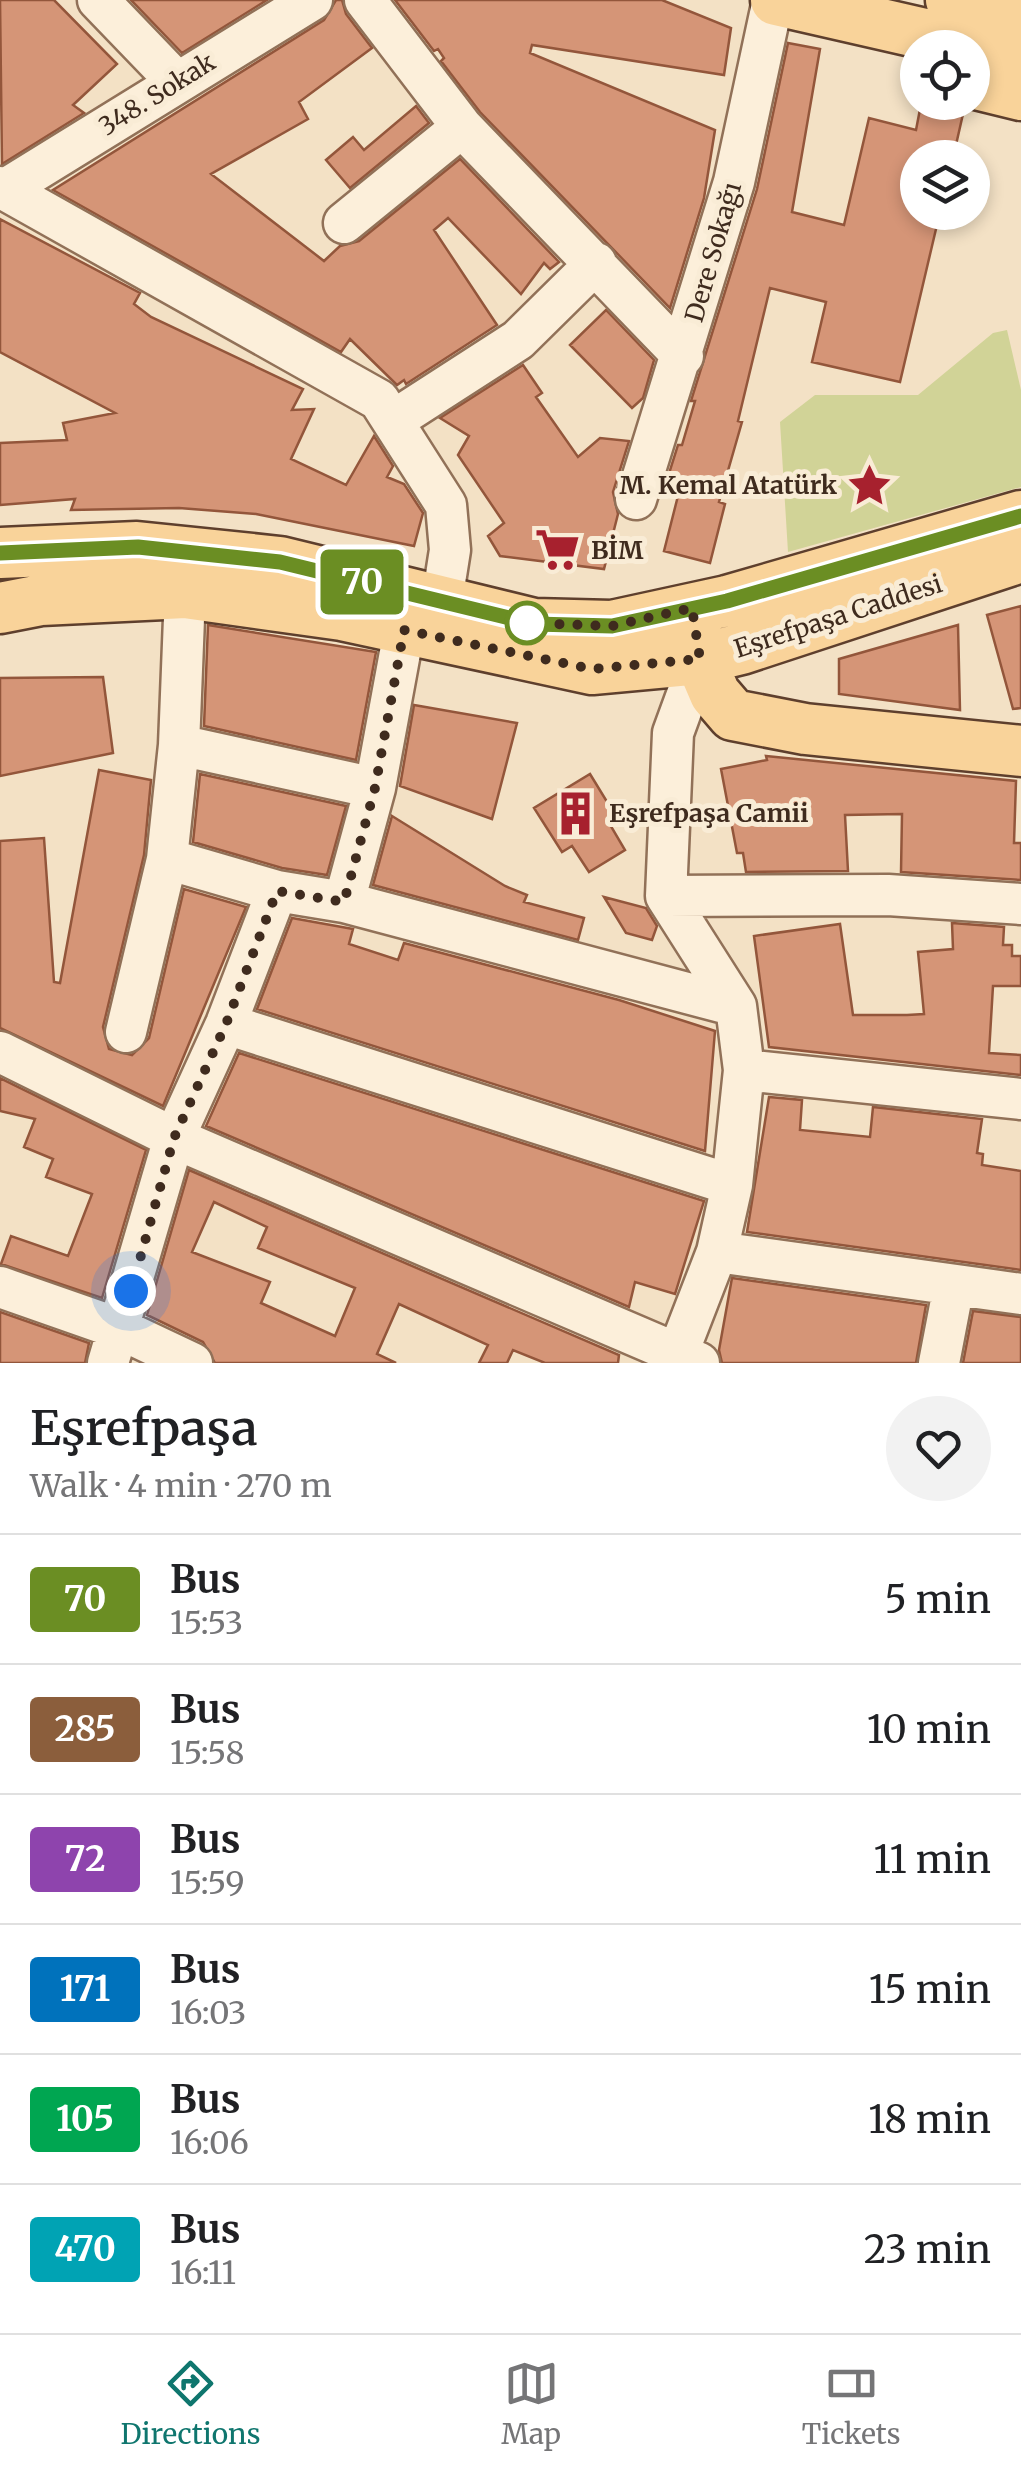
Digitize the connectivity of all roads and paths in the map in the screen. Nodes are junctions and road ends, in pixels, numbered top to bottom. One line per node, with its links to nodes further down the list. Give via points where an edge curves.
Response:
1 (98, 0): 9 (street)
2 (312, 0): 9 (street, 348. Sokak)
3 (364, 0): 12 (street)
4 (774, 0): 7 (main road); 16 (street, Dere Sokağı, via 734,182)
5 (951, 0): 6 (main road)
6 (1021, 16)
7 (898, 38): 8 (main road)
8 (1021, 56)
9 (176, 81): 13 (street, 348. Sokak)
10 (990, 87): 11 (main road)
11 (1021, 95)
12 (462, 127): 14 (street); 15 (street)
13 (2, 189): 17 (street, via 379,400)
14 (344, 224)
15 (596, 262): 16 (street); 17 (street, via 518,340)
16 (684, 356): 18 (street, Dere Sokağı)
17 (394, 420): 25 (street, via 446,505 450,550)
18 (636, 499)
19 (1021, 516): 23 (main road, Eşrefpaşa Caddesi)
20 (0, 553): 25 (main road, Eşrefpaşa Caddesi, via 138,547 262,560)
21 (1021, 557): 26 (main road, Eşrefpaşa Caddesi)
22 (185, 593): 24 (main road, Eşrefpaşa Caddesi); 25 (main road, Eşrefpaşa Caddesi, via 342,615); 27 (street)
23 (709, 604): 25 (main road, Eşrefpaşa Caddesi, via 612,626); 26 (main road)
24 (0, 608)
25 (423, 616): 26 (main road, Eşrefpaşa Caddesi, via 592,669); 29 (street)
26 (720, 654): 28 (main road, via 804,729); 32 (street, via 673,732)
27 (180, 745): 29 (street); 30 (street)
28 (1021, 750)
29 (375, 788): 33 (street)
30 (167, 859): 31 (street); 37 (street)
31 (277, 891): 33 (street); 36 (street)
32 (666, 896): 34 (street, via 888,895); 35 (street)
33 (344, 902): 35 (street)
34 (1021, 904)
35 (736, 1006): 39 (street)
36 (226, 1024): 41 (street); 42 (street)
37 (126, 1032)
38 (0, 1052): 41 (street)
39 (744, 1070): 40 (street); 42 (street)
40 (1021, 1099)
41 (174, 1138): 47 (street); 48 (street)
42 (732, 1184): 43 (street)
43 (717, 1252): 44 (street); 48 (street)
44 (954, 1285): 46 (street); 50 (street)
45 (0, 1288): 47 (street)
46 (1021, 1294)
47 (114, 1346): 49 (street)
48 (684, 1361)
49 (192, 1363)
50 (939, 1363)

